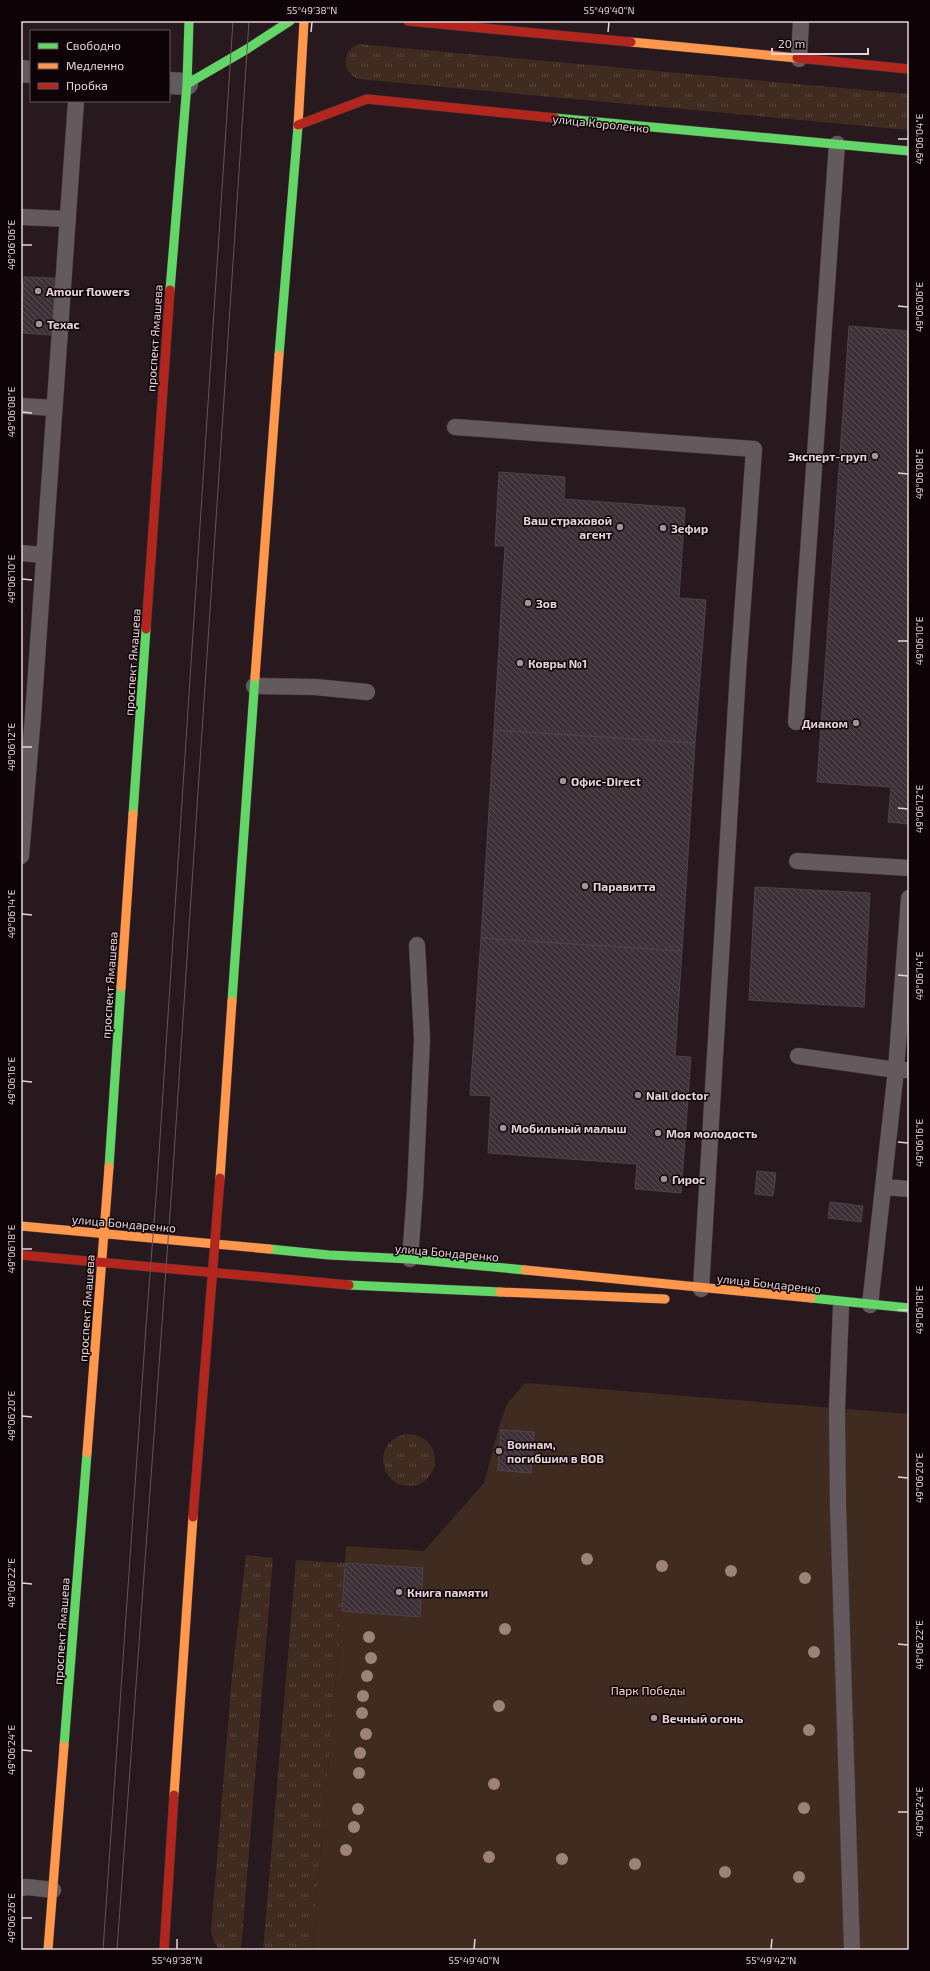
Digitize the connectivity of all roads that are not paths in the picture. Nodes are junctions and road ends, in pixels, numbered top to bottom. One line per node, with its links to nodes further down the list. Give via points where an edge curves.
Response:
1 (189, 21): 8 (main road, проспект Ямашева)
2 (290, 21): 8 (main road, via 247,49)
3 (304, 21): 10 (main road)
4 (408, 21): 6 (main road)
5 (801, 21): 6 (lane)
6 (799, 59): 7 (main road)
7 (909, 69)
8 (178, 84): 34 (main road, проспект Ямашева, via 167,322)
9 (76, 102): 14 (lane)
10 (298, 125): 11 (main road, улица Короленко, via 367,98 641,127); 20 (main road)
11 (837, 144): 12 (main road, улица Короленко); 23 (lane)
12 (909, 151)
13 (21, 217): 14 (lane)
14 (68, 219): 16 (lane)
15 (21, 406): 16 (lane)
16 (54, 408): 19 (lane)
17 (455, 427): 40 (lane, via 754,449)
18 (21, 553): 19 (lane)
19 (43, 555): 22 (lane)
20 (254, 686): 21 (lane, via 315,687); 35 (main road)
21 (367, 692)
22 (27, 716): 24 (lane)
23 (796, 722)
24 (21, 856)
25 (797, 861): 26 (lane)
26 (909, 868)
27 (909, 898): 30 (lane)
28 (417, 945): 37 (lane, via 422,1039)
29 (798, 1056): 30 (lane)
30 (902, 1070): 31 (lane)
31 (884, 1187): 32 (lane); 43 (lane)
32 (909, 1189)
33 (21, 1226): 34 (main road, улица Бондаренко)
34 (103, 1233): 35 (main road, улица Бондаренко); 38 (main road, проспект Ямашева)
35 (214, 1244): 37 (main road, улица Бондаренко, via 330,1255); 39 (main road)
36 (21, 1256): 38 (main road)
37 (410, 1259): 40 (main road, улица Бондаренко)
38 (100, 1263): 39 (main road); 47 (main road, проспект Ямашева, via 98,1321)
39 (212, 1273): 41 (main road, via 394,1288); 49 (main road)
40 (701, 1289): 43 (main road, улица Бондаренко)
41 (673, 1299)
42 (761, 1303): 44 (main road, улица Бондаренко)
43 (870, 1305): 44 (main road, улица Бондаренко); 45 (main road, улица Бондаренко)
44 (841, 1306): 50 (lane, via 837,1409 838,1505)
45 (909, 1308)
46 (21, 1888): 47 (lane)
47 (54, 1890): 48 (main road, проспект Ямашева)
48 (48, 1950)
49 (164, 1950)
50 (852, 1950)

